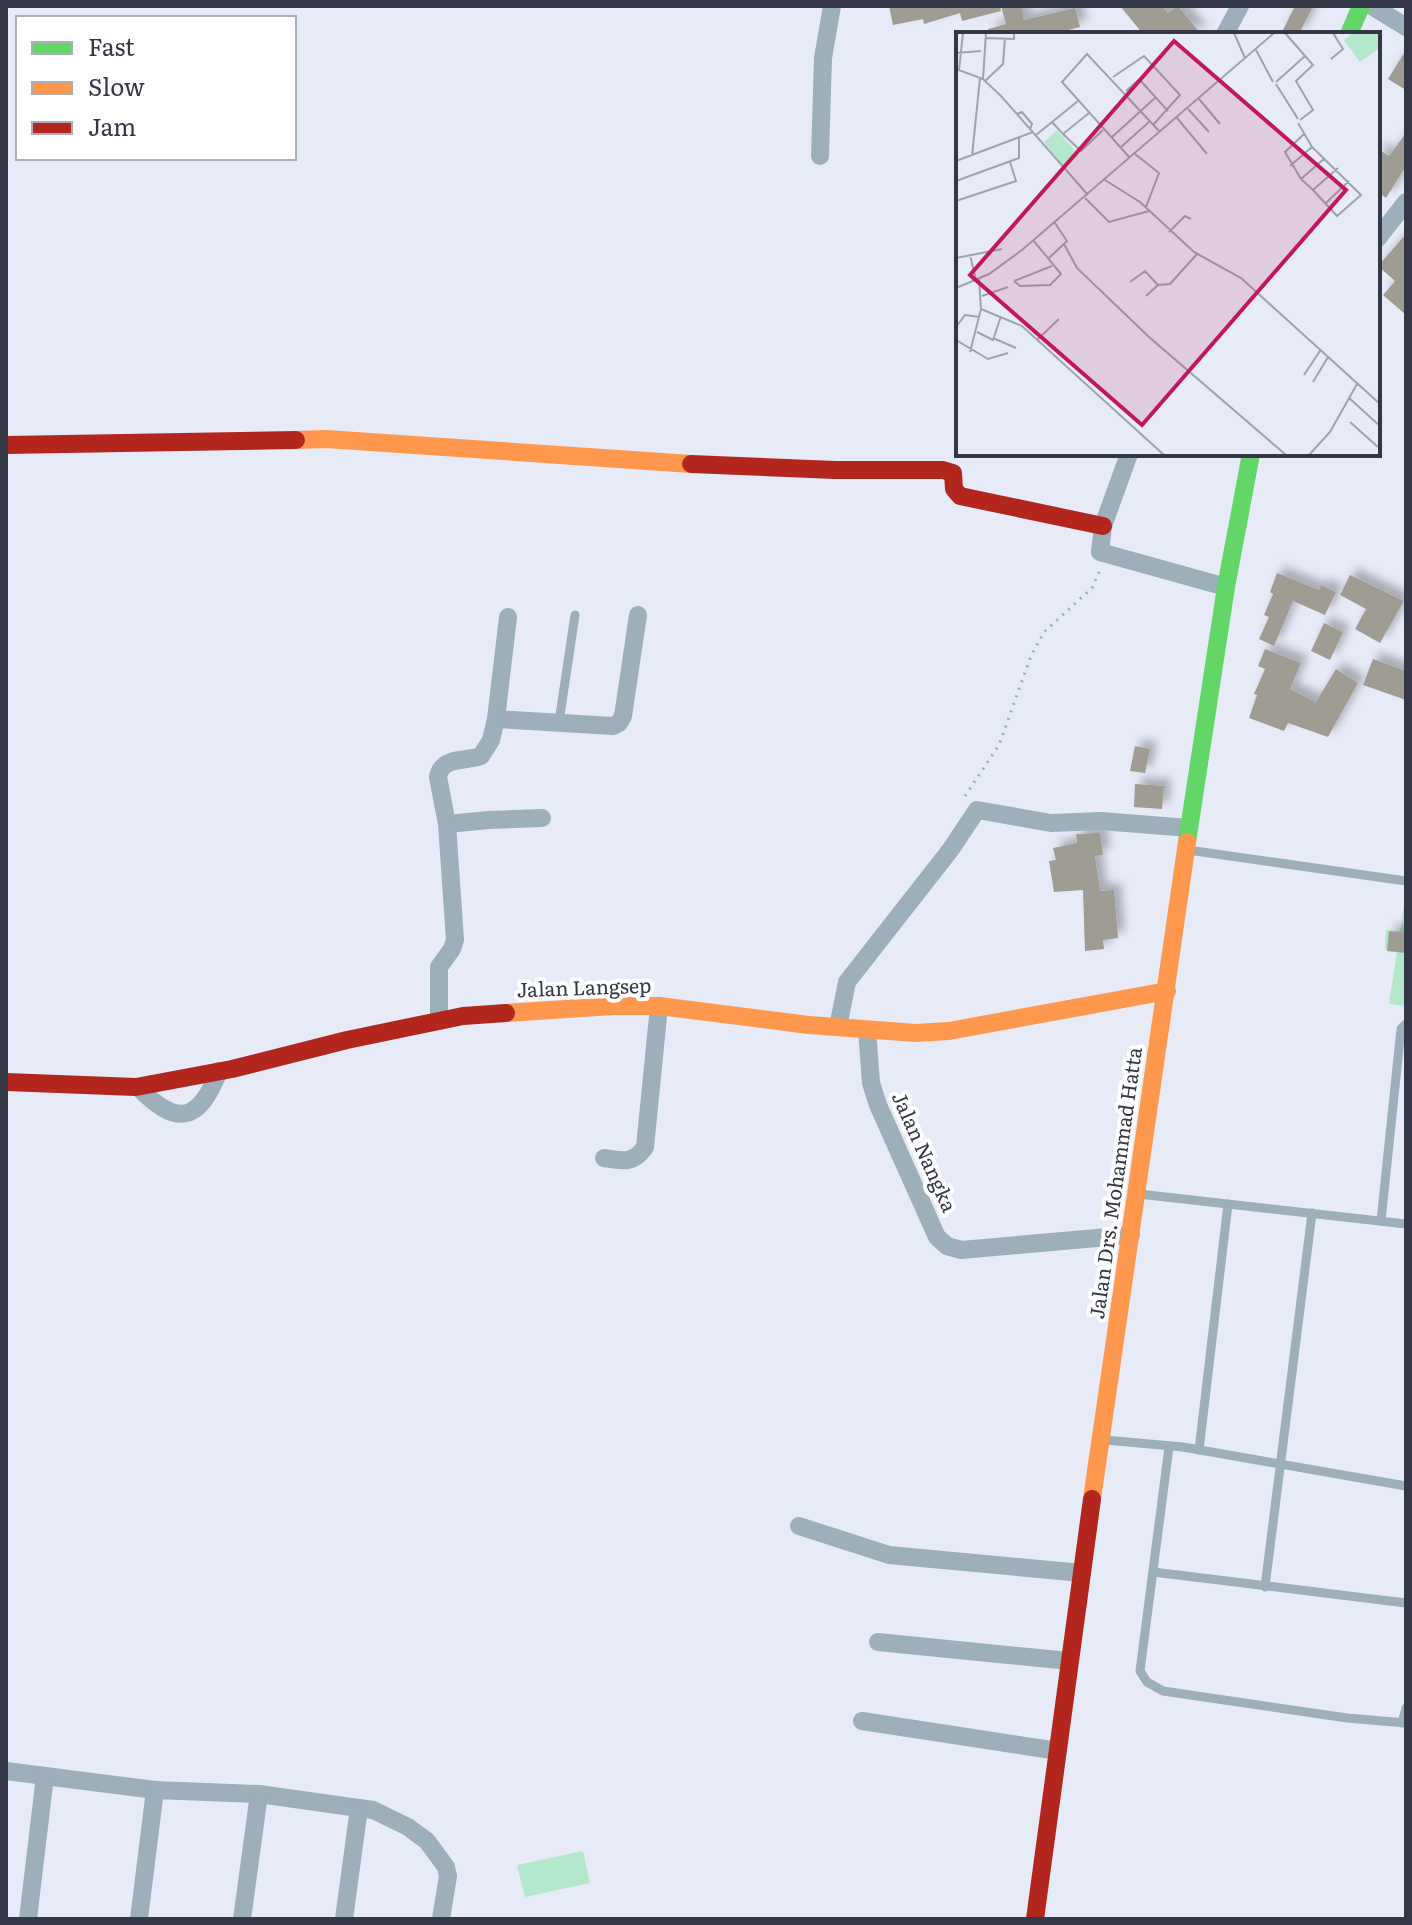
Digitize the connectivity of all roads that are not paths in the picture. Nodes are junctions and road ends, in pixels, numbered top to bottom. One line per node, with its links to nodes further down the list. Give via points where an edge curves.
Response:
1 (832, 6): 6 (street, via 823,58)
2 (1240, 6): 5 (street)
3 (1372, 6): 4 (street)
4 (1406, 27)
5 (1226, 32)
6 (820, 156)
7 (1406, 202): 8 (street)
8 (1380, 235)
9 (6, 445): 12 (street, via 326,439 671,463 943,470 953,473 960,496)
10 (1128, 456): 12 (street)
11 (1251, 456): 13 (street, Jalan Drs. Mohammad Hatta)
12 (1103, 526): 13 (street, via 1110,555)
13 (1226, 587): 21 (street, Jalan Drs. Mohammad Hatta)
14 (575, 615): 18 (lane)
15 (638, 615): 18 (street, via 619,723)
16 (508, 617): 17 (street)
17 (496, 719): 18 (street); 20 (street, via 481,756 449,761 439,770)
18 (559, 722)
19 (542, 818): 20 (street)
20 (447, 824): 26 (street, via 455,940 439,967)
21 (1189, 828): 22 (street, Jalan Drs. Mohammad Hatta); 28 (street, via 1051,823 977,810 847,982)
22 (1186, 850): 23 (lane); 24 (street, Jalan Drs. Mohammad Hatta)
23 (1406, 881)
24 (1167, 991): 29 (street, Jalan Langsep, via 949,1031); 34 (street, Jalan Drs. Mohammad Hatta)
25 (659, 1006): 26 (street, Jalan Langsep); 28 (street, Jalan Langsep); 33 (street, via 645,1147 627,1162)
26 (439, 1021): 30 (street, Jalan Langsep)
27 (1406, 1024): 37 (lane, via 1401,1029)
28 (838, 1027): 29 (street, Jalan Langsep)
29 (867, 1030): 39 (street, Jalan Nangka, via 878,1105 937,1237 947,1246 961,1250)
30 (219, 1071): 32 (street, Jalan Langsep); 32 (street, via 200,1106 189,1113 163,1111)
31 (6, 1082): 32 (street, Jalan Langsep)
32 (138, 1087)
33 (604, 1158)
34 (1137, 1194): 35 (lane); 39 (street, Jalan Drs. Mohammad Hatta)
35 (1228, 1204): 36 (lane); 42 (lane)
36 (1312, 1213): 37 (lane); 43 (lane)
37 (1381, 1221): 38 (lane)
38 (1406, 1224)
39 (1131, 1235): 40 (street, Jalan Drs. Mohammad Hatta)
40 (1101, 1440): 41 (lane); 47 (street, Jalan Drs. Mohammad Hatta)
41 (1169, 1447): 42 (lane); 46 (lane)
42 (1199, 1450): 43 (lane)
43 (1280, 1464): 44 (lane); 48 (lane)
44 (1406, 1486)
45 (799, 1526): 47 (street, via 889,1555)
46 (1153, 1572): 48 (lane); 54 (lane, via 1140,1671 1147,1682 1163,1691)
47 (1082, 1573): 51 (street, Jalan Drs. Mohammad Hatta)
48 (1265, 1587): 49 (lane)
49 (1406, 1603)
50 (878, 1642): 51 (street)
51 (1069, 1661): 55 (street, Jalan Drs. Mohammad Hatta)
52 (1406, 1708): 54 (lane)
53 (862, 1721): 55 (street)
54 (1404, 1723)
55 (1058, 1751): 66 (street, Jalan Drs. Mohammad Hatta)
56 (6, 1771): 57 (street)
57 (45, 1776): 58 (street); 61 (street)
58 (155, 1790): 59 (street); 62 (street)
59 (259, 1794): 60 (street); 63 (street)
60 (359, 1808): 64 (street); 65 (street, via 408,1827 441,1858 448,1876)
61 (28, 1919)
62 (139, 1919)
63 (242, 1919)
64 (344, 1919)
65 (441, 1919)
66 (1035, 1919)

